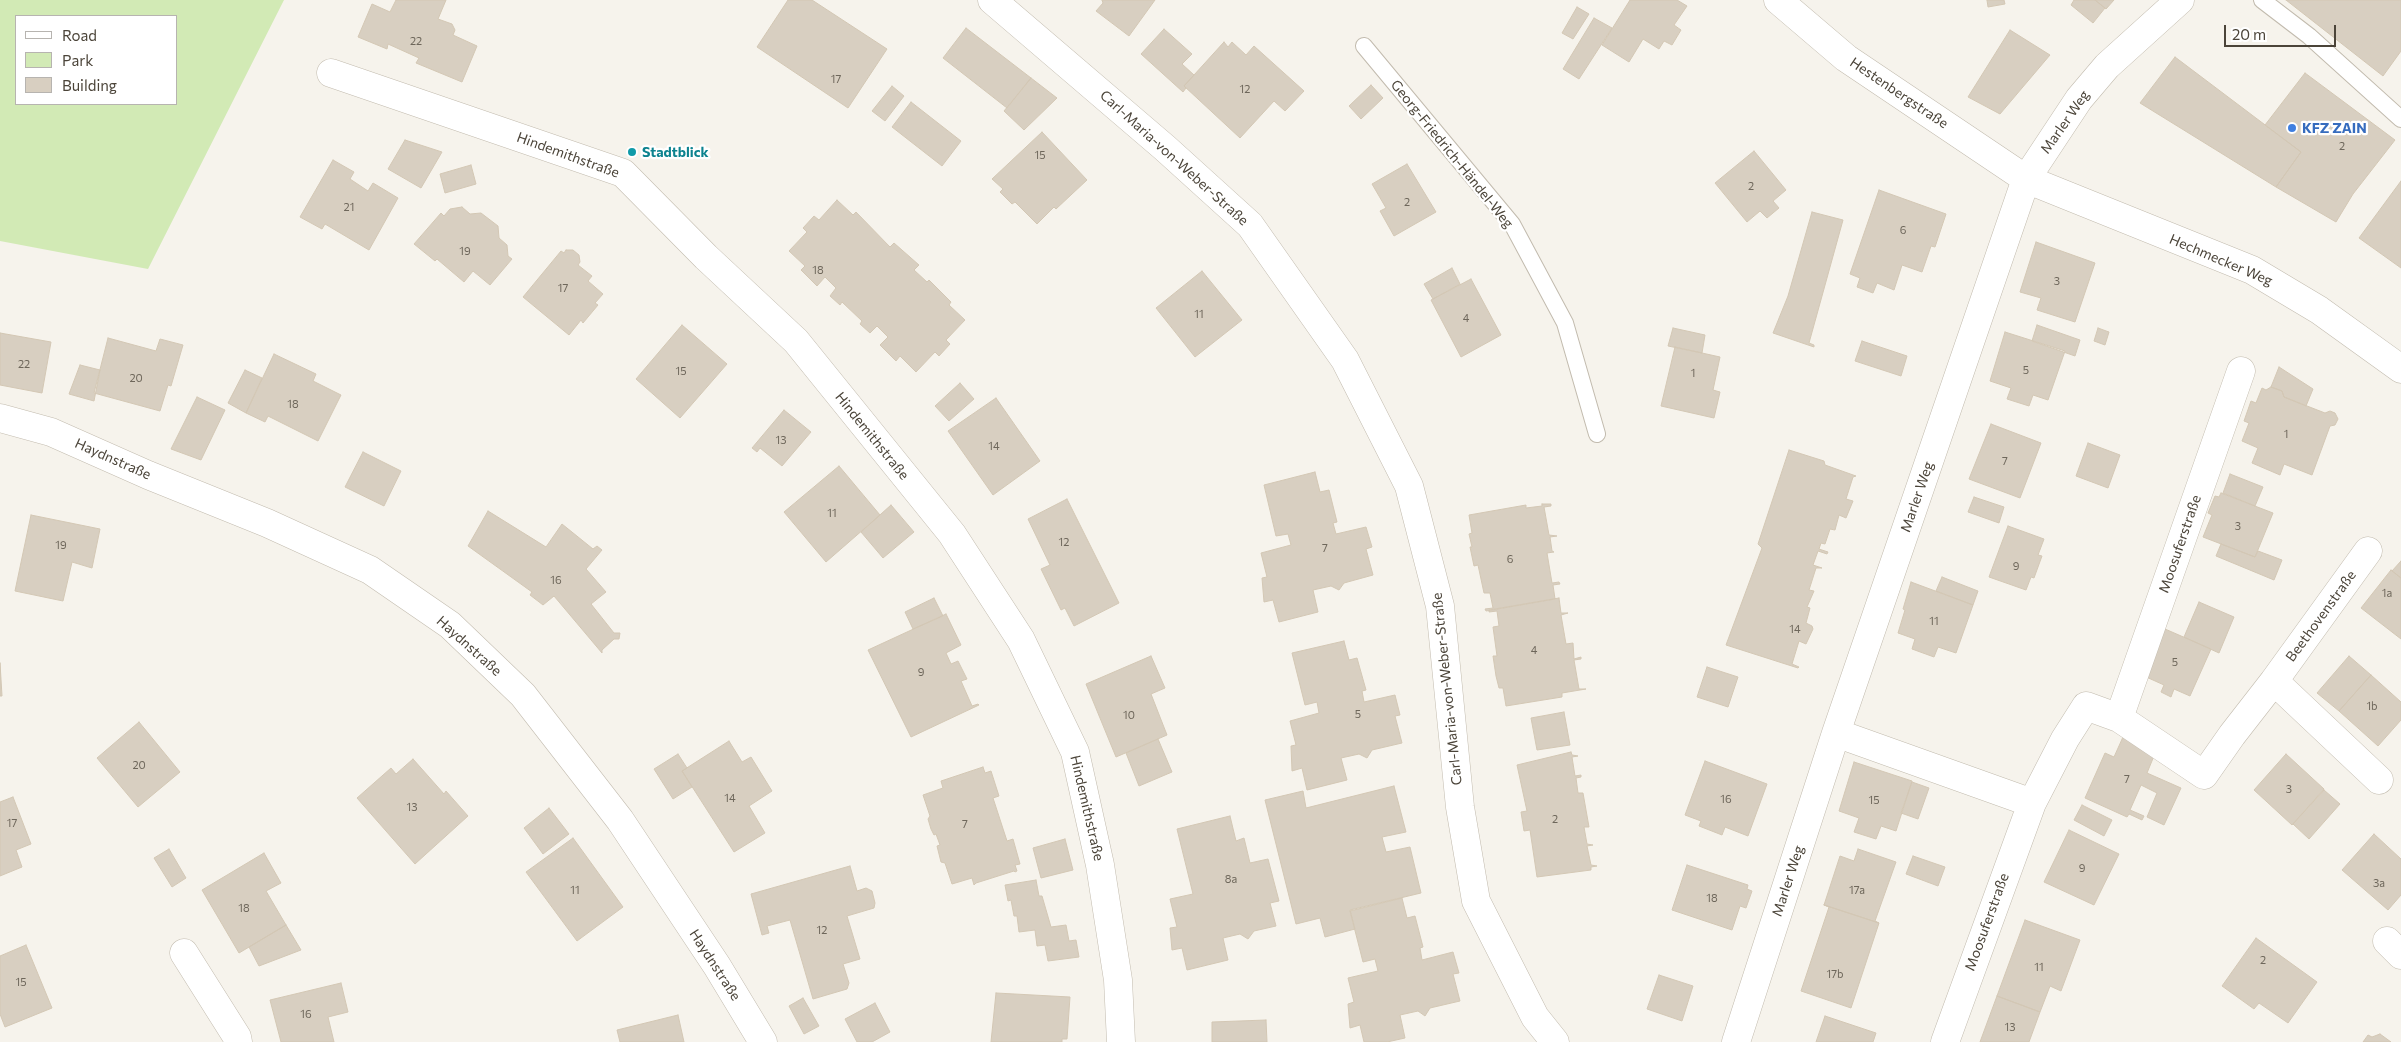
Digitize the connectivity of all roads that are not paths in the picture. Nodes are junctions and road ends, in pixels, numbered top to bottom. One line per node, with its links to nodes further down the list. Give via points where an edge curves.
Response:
1 (992, 0): 24 (street, Carl-Maria-von-Weber-Straße, via 1250,225 1345,360 1409,486 1440,606 1460,807 1476,900 1535,1017)
2 (1778, 0): 8 (street, Hestenbergstraße, via 1846,58)
3 (2180, 0): 8 (street, Marler Weg, via 2107,66 2079,98)
4 (2262, 0): 7 (lane, via 2309,36)
5 (1364, 46): 12 (lane, Georg-Friedrich-Händel-Weg, via 1512,224 1565,323)
6 (331, 73): 23 (street, Hindemithstraße, via 624,173 796,342 952,534 1021,640 1076,752 1111,932 1118,980)
7 (2401, 119)
8 (2026, 179): 9 (street, Hechmecker Weg, via 2252,270 2319,310); 16 (street, Marler Weg)
9 (2401, 369)
10 (2241, 370): 15 (street, Moosuferstraße)
11 (0, 418): 22 (street, Haydnstraße, via 51,432 370,570 450,625 523,695 620,820)
12 (1596, 434)
13 (2368, 551): 14 (street, Beethovenstraße)
14 (2274, 682): 17 (street, Beethovenstraße); 18 (street)
15 (2119, 718): 17 (street, Moosuferstraße); 19 (street, Moosuferstraße, via 2086,706)
16 (1836, 733): 19 (street); 25 (street, Marler Weg)
17 (2204, 775)
18 (2379, 780)
19 (2032, 803): 26 (street, Moosuferstraße)
20 (184, 953): 21 (street, via 238,1037)
21 (238, 1042)
22 (763, 1042)
23 (1121, 1042)
24 (1555, 1042)
25 (1736, 1042)
26 (1944, 1042)

